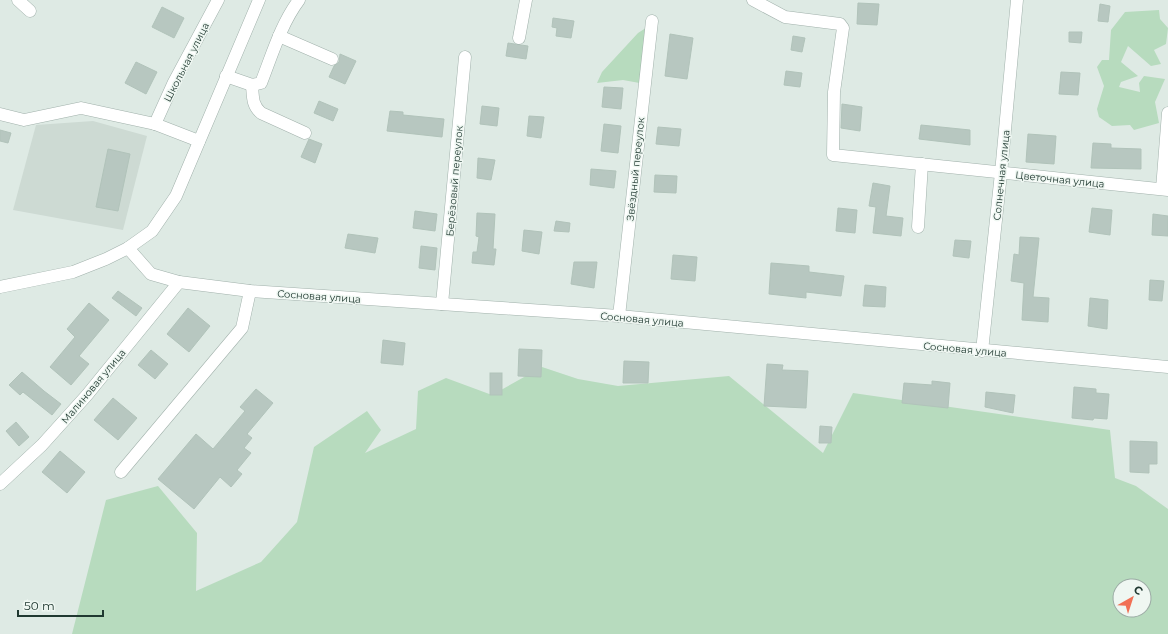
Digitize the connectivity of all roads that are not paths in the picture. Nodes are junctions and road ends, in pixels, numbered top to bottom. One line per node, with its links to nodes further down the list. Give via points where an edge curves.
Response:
1 (18, 0): 8 (street)
2 (218, 0): 18 (street, Школьная улица, via 174,82)
3 (259, 0): 14 (street)
4 (299, 0): 10 (street)
5 (526, 0): 11 (street)
6 (753, 0): 21 (street, Цветочная улица, via 785,17 840,24 843,28 834,92 833,155)
7 (1017, 0): 22 (street, Солнечная улица)
8 (30, 11)
9 (652, 21): 30 (street, Звёздный переулок)
10 (280, 36): 13 (street); 15 (street, via 261,83)
11 (519, 38)
12 (465, 57): 29 (street, Берёзовый переулок)
13 (332, 59)
14 (226, 76): 15 (street); 20 (street)
15 (252, 85): 19 (street, via 256,108)
16 (1168, 113): 23 (street)
17 (0, 114): 18 (street, via 24,120 80,108)
18 (155, 124): 20 (street)
19 (305, 133)
20 (199, 141): 25 (street, via 176,196 152,231)
21 (922, 164): 22 (street, Цветочная улица); 24 (street)
22 (1001, 173): 23 (street, Цветочная улица); 31 (street, Солнечная улица)
23 (1165, 189)
24 (918, 227)
25 (128, 248): 26 (street, Сосновая улица, via 151,274); 27 (street, via 106,260 73,272)
26 (179, 282): 28 (street, Сосновая улица); 34 (street, Малиновая улица, via 87,395 42,444)
27 (0, 287)
28 (250, 291): 29 (street, Сосновая улица); 33 (street, via 242,328)
29 (442, 304): 30 (street, Сосновая улица)
30 (619, 316): 31 (street, Сосновая улица)
31 (982, 351): 32 (street, Сосновая улица)
32 (1168, 367)
33 (121, 472)
34 (0, 484)

